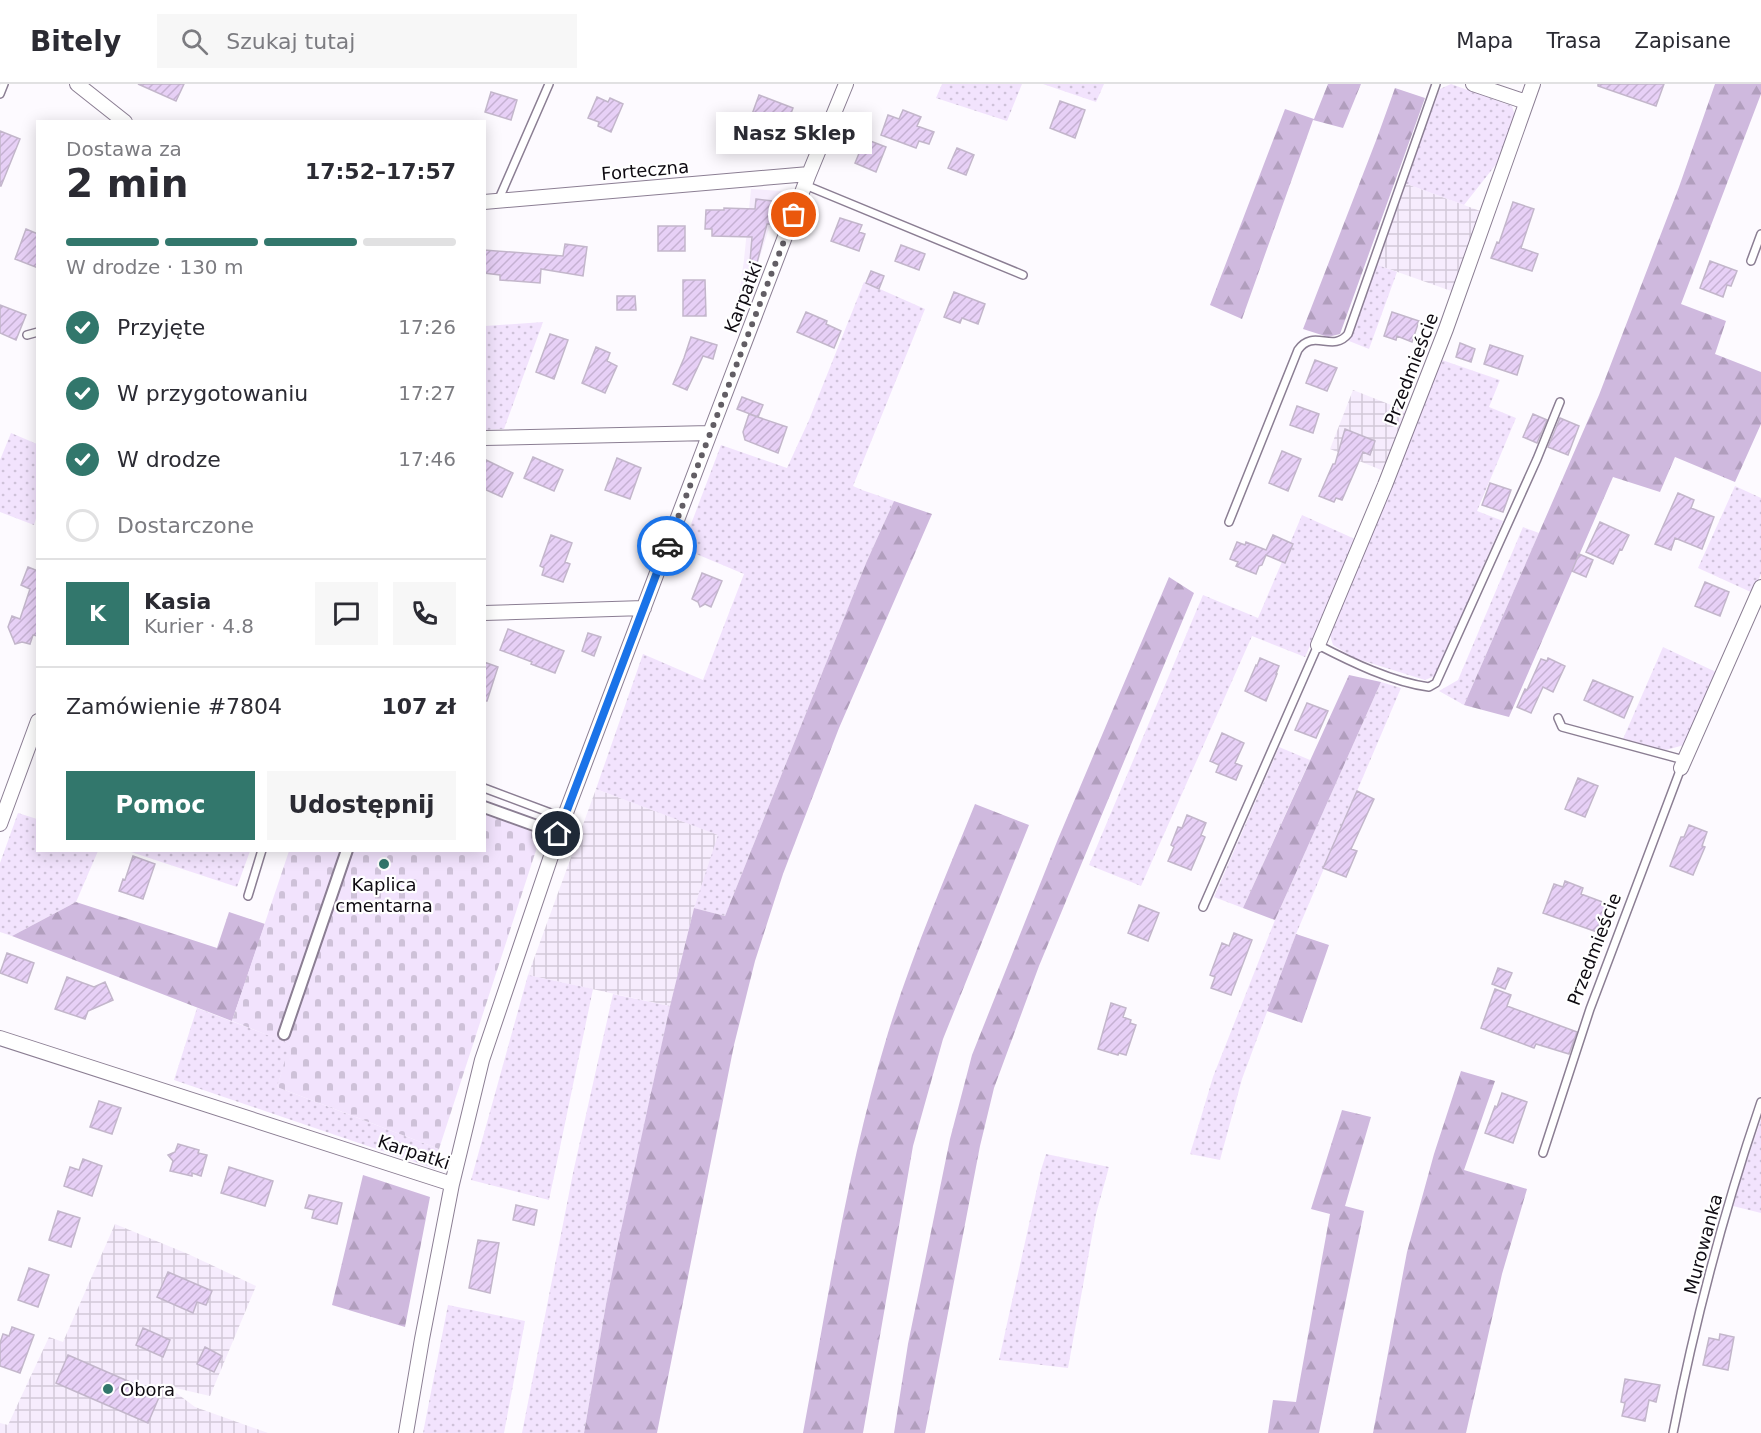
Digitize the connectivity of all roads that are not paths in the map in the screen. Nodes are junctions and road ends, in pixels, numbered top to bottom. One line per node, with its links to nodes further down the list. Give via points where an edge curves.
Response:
1 (4, 84): 8 (lane)
2 (77, 84): 10 (street)
3 (549, 84): 12 (lane)
4 (846, 84): 11 (street, Karpatki)
5 (1436, 84): 21 (lane, via 1348,334 1334,342 1313,339 1298,350)
6 (1473, 84): 9 (street)
7 (1533, 84): 9 (street, Przedmieście)
8 (0, 94)
9 (1526, 102): 25 (street, Przedmieście, via 1442,340)
10 (122, 120)
11 (807, 180): 12 (street, Forteczna); 15 (lane, Forteczna); 19 (street, Karpatki)
12 (491, 202)
13 (1761, 234): 14 (lane)
14 (1751, 261)
15 (1023, 275)
16 (36, 333): 17 (lane)
17 (27, 335)
18 (1560, 402): 25 (lane, via 1436,683 1429,687 1418,685 1353,663)
19 (710, 433): 20 (street); 23 (street, Karpatki)
20 (486, 438)
21 (1229, 522)
22 (1761, 587): 28 (street, Przedmieście)
23 (644, 608): 24 (street); 31 (street, Karpatki)
24 (486, 613)
25 (1318, 645): 37 (lane, Przedmieście)
26 (1558, 718): 28 (lane, via 1562,727)
27 (36, 726): 32 (street)
28 (1682, 764): 41 (lane, Przedmieście, via 1590,1009)
29 (486, 789): 31 (lane)
30 (486, 808): 33 (street)
31 (564, 818): 33 (street, Karpatki)
32 (0, 824)
33 (558, 834): 42 (street, Karpatki, via 482,1060)
34 (261, 852): 36 (lane)
35 (346, 852): 38 (street)
36 (248, 896)
37 (1203, 907)
38 (284, 1034)
39 (0, 1038): 42 (street, Karpatki)
40 (1761, 1102): 44 (lane, Murowanka, via 1728,1207)
41 (1543, 1154)
42 (452, 1184): 43 (street)
43 (406, 1433)
44 (1673, 1433)

